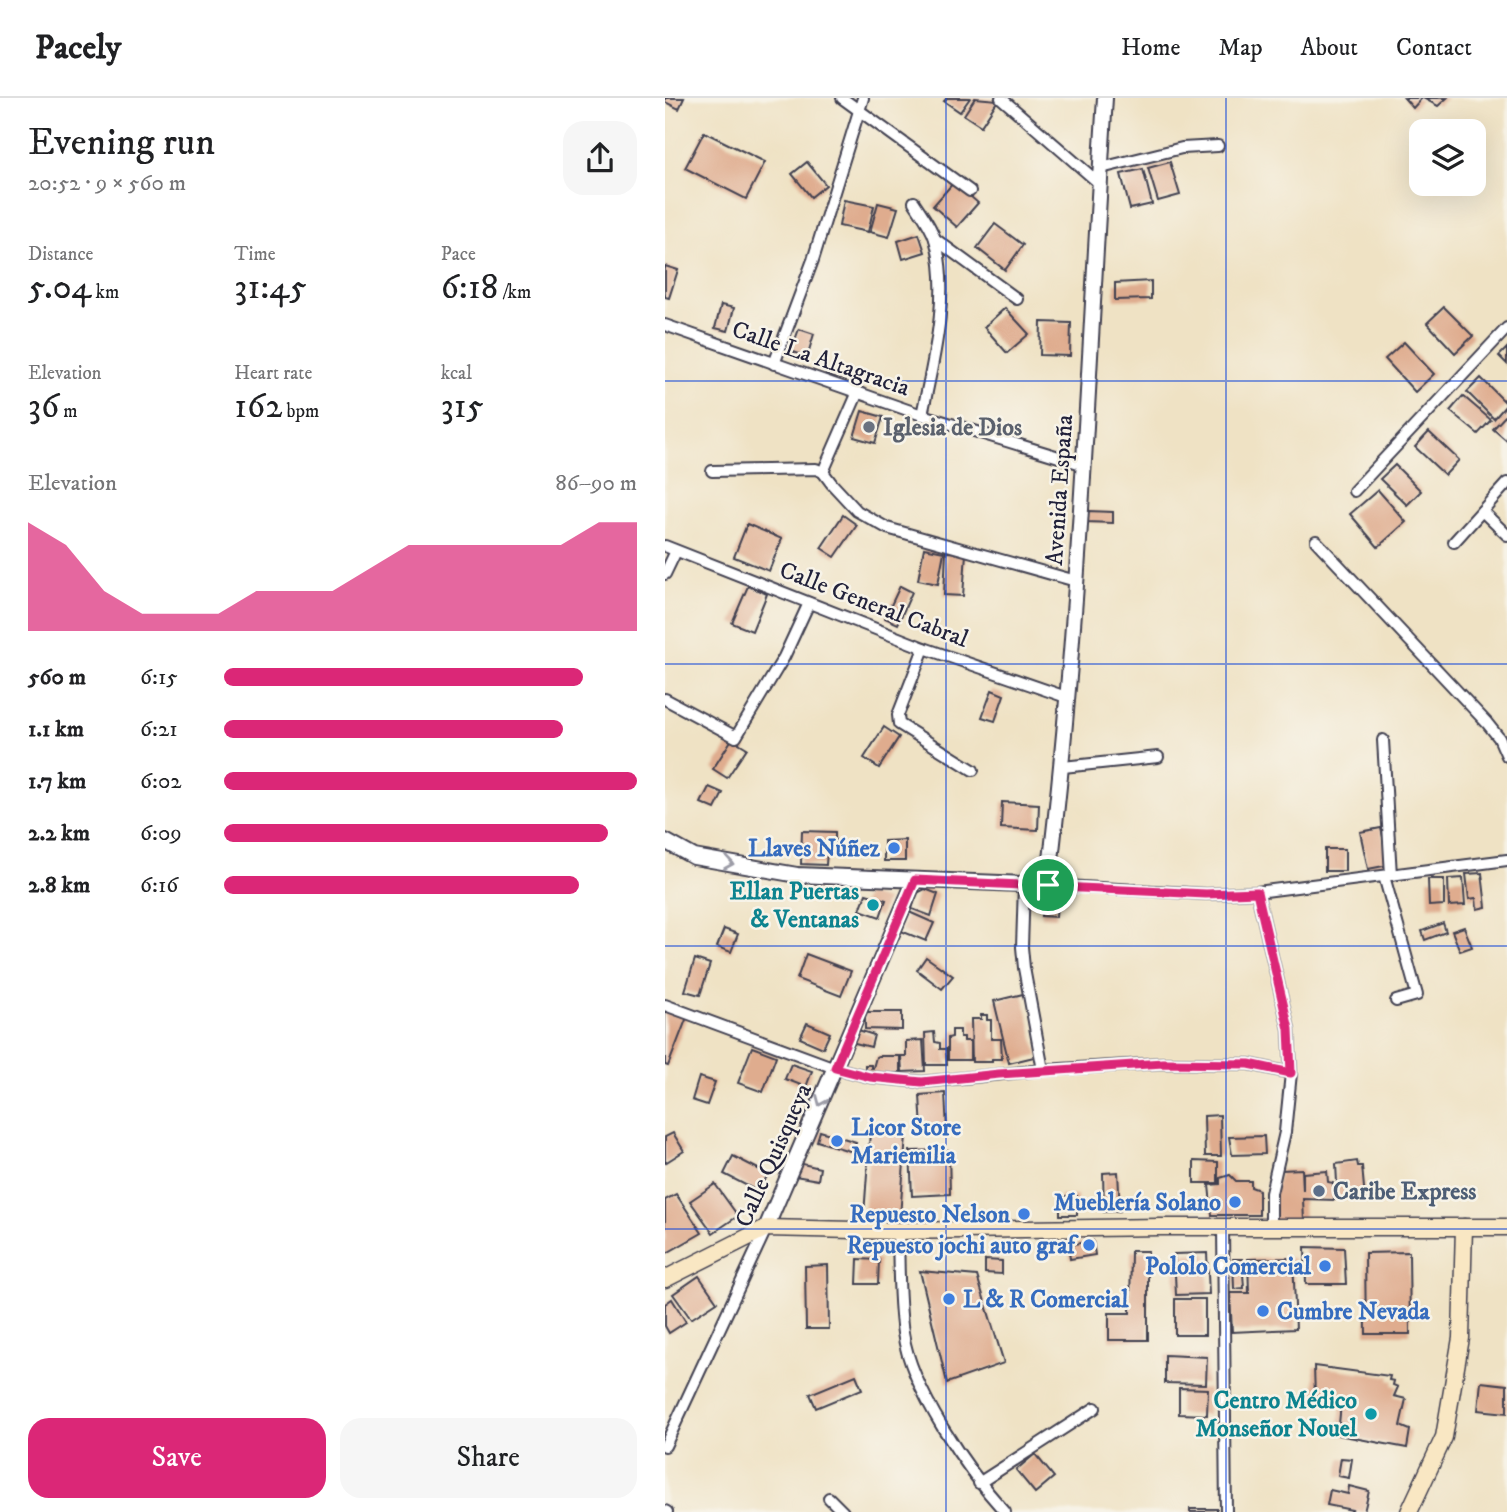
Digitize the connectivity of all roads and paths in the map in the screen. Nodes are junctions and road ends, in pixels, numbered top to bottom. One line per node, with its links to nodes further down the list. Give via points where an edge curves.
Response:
1 (842, 98): 5 (street)
2 (863, 98): 5 (street)
3 (1002, 98): 8 (street)
4 (1105, 98): 7 (street, Avenida España)
5 (859, 111): 9 (street); 15 (street, via 813,260)
6 (1218, 146): 7 (street, via 1182,148)
7 (1101, 168): 8 (street, Avenida España)
8 (1100, 184): 18 (street, Avenida España)
9 (970, 191)
10 (914, 202): 11 (street)
11 (935, 239): 12 (street); 17 (street, via 940,323)
12 (1017, 299)
13 (665, 325): 15 (street, Calle La Altagracia)
14 (1507, 328): 22 (street)
15 (774, 364): 16 (street, Calle La Altagracia)
16 (857, 393): 17 (street, Calle La Altagracia); 20 (street)
17 (922, 415): 18 (street, Calle La Altagracia)
18 (1085, 465): 30 (street, Avenida España)
19 (712, 471): 20 (street)
20 (823, 471): 30 (street, via 857,511 887,528)
21 (1507, 483): 23 (street)
22 (1354, 491)
23 (1482, 511): 24 (street); 26 (street)
24 (1507, 535)
25 (1316, 541): 36 (street, via 1487,723)
26 (1454, 542)
27 (665, 546): 28 (street, Calle General Cabral)
28 (676, 551): 29 (street); 31 (street, Calle General Cabral)
29 (665, 574)
30 (1076, 581): 33 (street, Avenida España)
31 (809, 603): 32 (street, Calle General Cabral); 34 (street, via 775,674 736,737)
32 (924, 648): 33 (street, Calle General Cabral); 39 (street, via 898,715 899,724)
33 (1069, 698): 38 (street, Avenida España)
34 (665, 699)
35 (1383, 740): 42 (street)
36 (1507, 756)
37 (1158, 757): 38 (street)
38 (1063, 767): 45 (street, Avenida España)
39 (972, 770)
40 (665, 841): 43 (street, one-way to 43, via 694,857 797,875)
41 (1507, 860): 42 (street)
42 (1388, 875): 46 (street); 47 (street, via 1417,995)
43 (915, 880): 44 (street); 49 (street, Calle Quisqueya)
44 (1024, 885): 45 (street); 50 (street, via 1021,947)
45 (1048, 885): 46 (street, via 1206,894)
46 (1257, 892): 51 (street, via 1289,1029)
47 (1396, 1001)
48 (665, 1004): 49 (street)
49 (835, 1068): 50 (street, via 922,1082); 55 (street, Calle Quisqueya, one-way to 55)
50 (1044, 1070): 51 (street, via 1224,1063)
51 (1291, 1073): 52 (street, via 1285,1132 1271,1194)
52 (1271, 1227): 53 (main road); 56 (main road)
53 (1464, 1227): 54 (main road); 66 (main road, via 1461,1338 1444,1437)
54 (1507, 1227)
55 (766, 1228): 57 (main road); 58 (main road); 60 (street, Calle Quisqueya)
56 (1223, 1228): 57 (main road); 65 (street)
57 (898, 1231): 61 (street, via 903,1336 918,1381)
58 (665, 1279)
59 (1095, 1408): 61 (street)
60 (665, 1446)
61 (979, 1483): 64 (street)
62 (829, 1498): 63 (street)
63 (843, 1512)
64 (1005, 1512)
65 (1226, 1512)
66 (1409, 1512)

